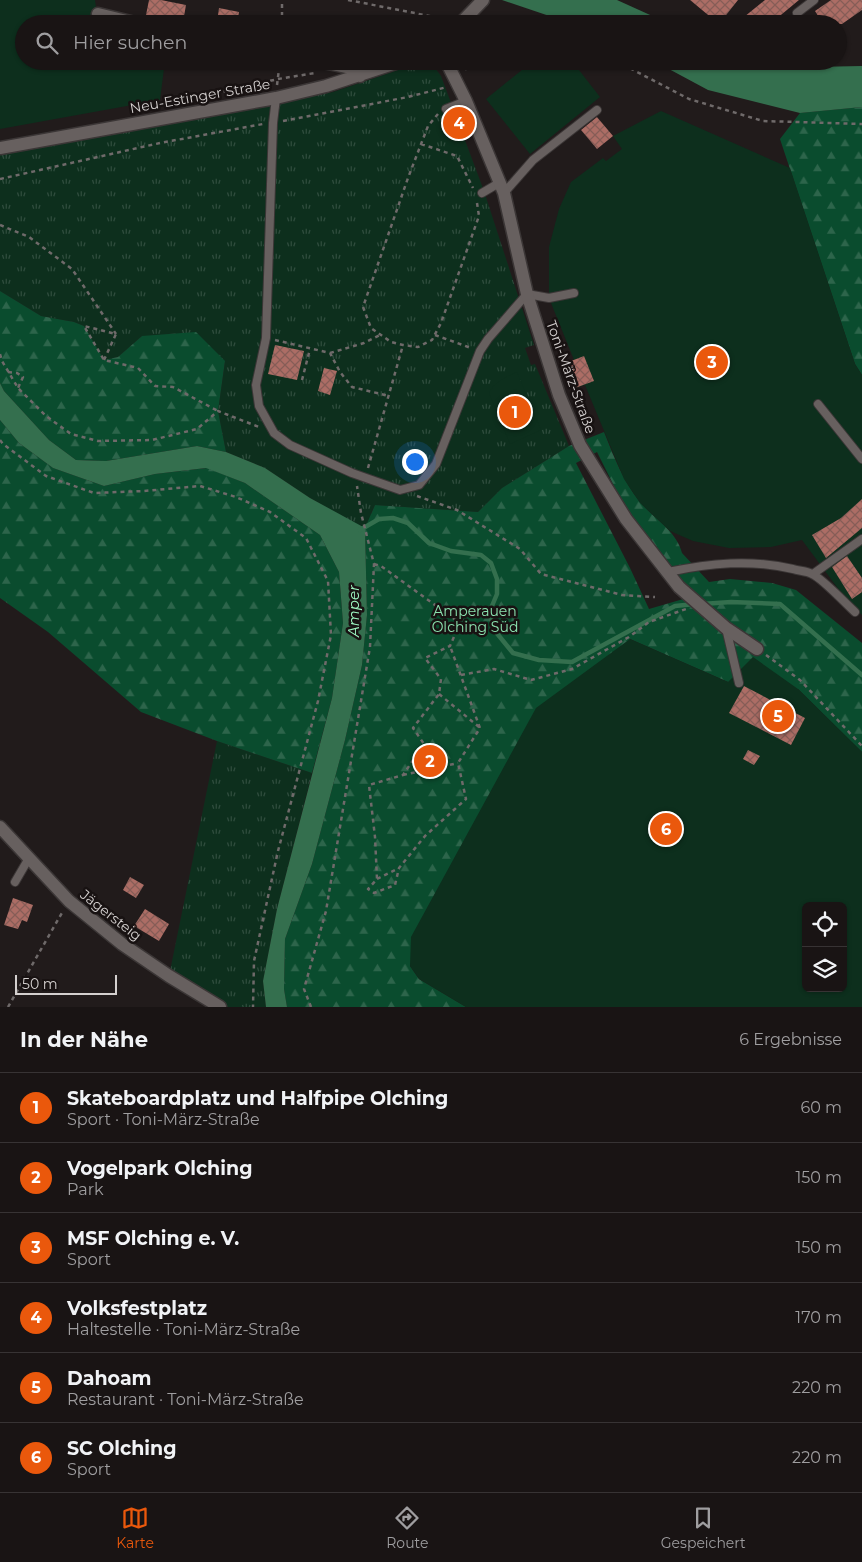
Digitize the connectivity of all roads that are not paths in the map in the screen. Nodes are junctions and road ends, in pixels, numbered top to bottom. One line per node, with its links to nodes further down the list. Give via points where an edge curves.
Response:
1 (483, 0): 6 (street)
2 (814, 0): 3 (lane)
3 (797, 13)
4 (98, 14): 5 (street)
5 (102, 15)
6 (469, 15)
7 (354, 70): 10 (street)
8 (377, 70): 10 (street, Neu-Estinger Straße)
9 (451, 70): 12 (street, Toni-März-Straße)
10 (360, 76): 11 (street, Neu-Estinger Straße)
11 (276, 98): 15 (street, Neu-Estinger Straße); 19 (lane, via 266,338 256,385 259,406 274,433 290,445 365,478 400,490 419,485 436,464 479,353)
12 (466, 101): 13 (lane); 16 (street, Toni-März-Straße)
13 (446, 109)
14 (597, 110): 16 (lane)
15 (0, 148)
16 (502, 188): 17 (lane); 19 (street, Toni-März-Straße)
17 (478, 195)
18 (574, 293): 19 (lane, via 549,298)
19 (526, 294): 23 (street, Toni-März-Straße, via 559,395 580,445 626,518)
20 (818, 404): 21 (lane)
21 (862, 459)
22 (862, 539): 24 (lane)
23 (668, 572): 24 (lane, via 707,564 759,563); 26 (street, Toni-März-Straße, via 679,587)
24 (813, 574): 25 (lane)
25 (855, 612)
26 (726, 628): 27 (street, Toni-März-Straße); 28 (lane)
27 (757, 649)
28 (739, 683)
29 (0, 827): 30 (street, Jägersteig)
30 (29, 858): 31 (lane); 32 (street, Jägersteig, via 69,901 122,944)
31 (15, 882)
32 (220, 1007)

